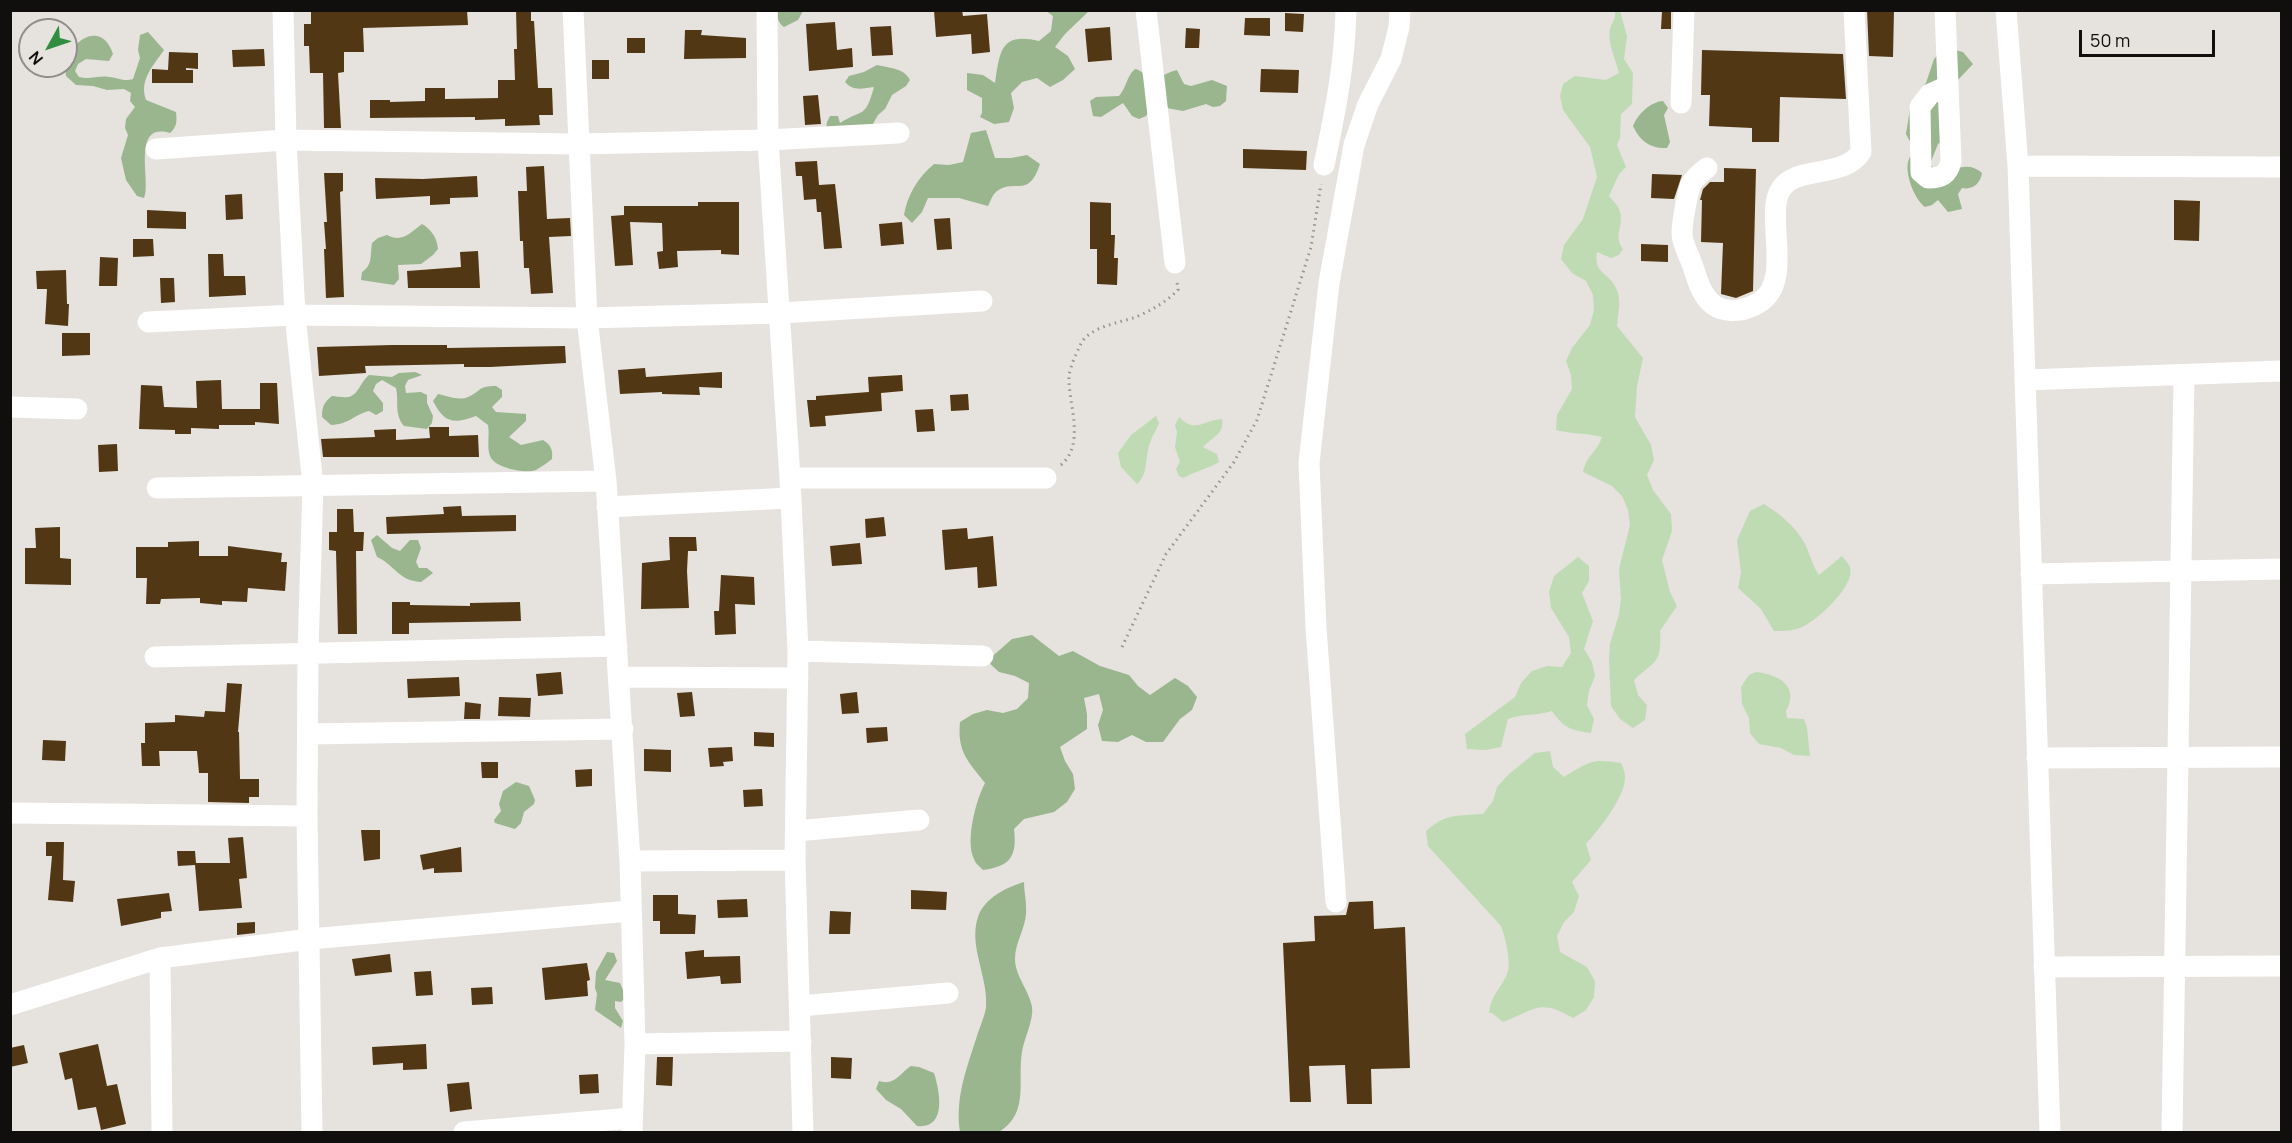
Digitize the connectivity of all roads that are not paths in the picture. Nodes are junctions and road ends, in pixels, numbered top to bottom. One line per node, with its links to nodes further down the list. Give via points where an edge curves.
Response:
1 (283, 10): 14 (street)
2 (573, 10): 16 (street)
3 (767, 10): 15 (street)
4 (1146, 10): 22 (street)
5 (1346, 10): 18 (street, via 1338,96)
6 (1400, 10): 60 (street, via 1391,59 1368,104 1354,145 1329,283 1309,463 1316,628)
7 (1684, 10): 12 (street)
8 (1854, 10): 21 (street, via 1861,152 1847,166 1789,181 1780,190 1776,206 1777,268 1771,290 1760,302 1730,312 1716,307 1704,295 1682,236 1691,183)
9 (1946, 10): 11 (street)
10 (2006, 10): 19 (street)
11 (1948, 86)
12 (1681, 103)
13 (899, 133): 15 (street)
14 (286, 140): 16 (street); 17 (street); 25 (street)
15 (768, 140): 16 (street); 24 (street)
16 (578, 144): 26 (street)
17 (156, 149)
18 (1324, 165)
19 (2018, 166): 20 (street); 30 (street)
20 (2282, 167)
21 (1707, 168)
22 (1175, 263)
23 (982, 301): 24 (street)
24 (780, 313): 26 (street); 37 (street)
25 (295, 315): 26 (street); 27 (street); 35 (street)
26 (587, 318): 34 (street)
27 (148, 322)
28 (2282, 371): 29 (street)
29 (2184, 375): 30 (street); 40 (street)
30 (2025, 381): 41 (street)
31 (10, 406): 32 (street)
32 (77, 409)
33 (1046, 477): 37 (street)
34 (606, 481): 35 (street); 38 (street)
35 (313, 485): 36 (street); 44 (street)
36 (157, 488)
37 (790, 488): 38 (street); 43 (street)
38 (607, 507): 42 (street)
39 (2282, 569): 40 (street)
40 (2181, 571): 41 (street); 53 (street)
41 (2031, 574): 52 (street)
42 (617, 646): 44 (street); 47 (street)
43 (798, 651): 45 (street); 48 (street)
44 (308, 652): 46 (street); 50 (street)
45 (983, 656)
46 (155, 657)
47 (619, 677): 48 (street); 49 (street)
48 (798, 678): 57 (street)
49 (623, 729): 50 (street); 59 (street)
50 (308, 734): 55 (street)
51 (2282, 757): 53 (street)
52 (2037, 758): 53 (street); 65 (street)
53 (2178, 758): 66 (street)
54 (10, 813): 55 (street)
55 (307, 816): 62 (street)
56 (919, 820): 57 (street)
57 (796, 831): 58 (street)
58 (795, 860): 59 (street); 69 (street)
59 (630, 861): 61 (street)
60 (1336, 902)
61 (630, 911): 62 (street); 71 (street)
62 (309, 939): 63 (street); 74 (street)
63 (160, 958): 68 (street); 73 (street)
64 (2282, 966): 66 (street)
65 (2044, 967): 66 (street); 77 (street)
66 (2175, 967): 78 (street)
67 (948, 993): 69 (street)
68 (10, 1005)
69 (800, 1006): 70 (street)
70 (801, 1041): 71 (street); 76 (street)
71 (634, 1044): 72 (street)
72 (632, 1125): 75 (street)
73 (162, 1132)
74 (312, 1132)
75 (464, 1132)
76 (803, 1132)
77 (2050, 1132)
78 (2172, 1132)

